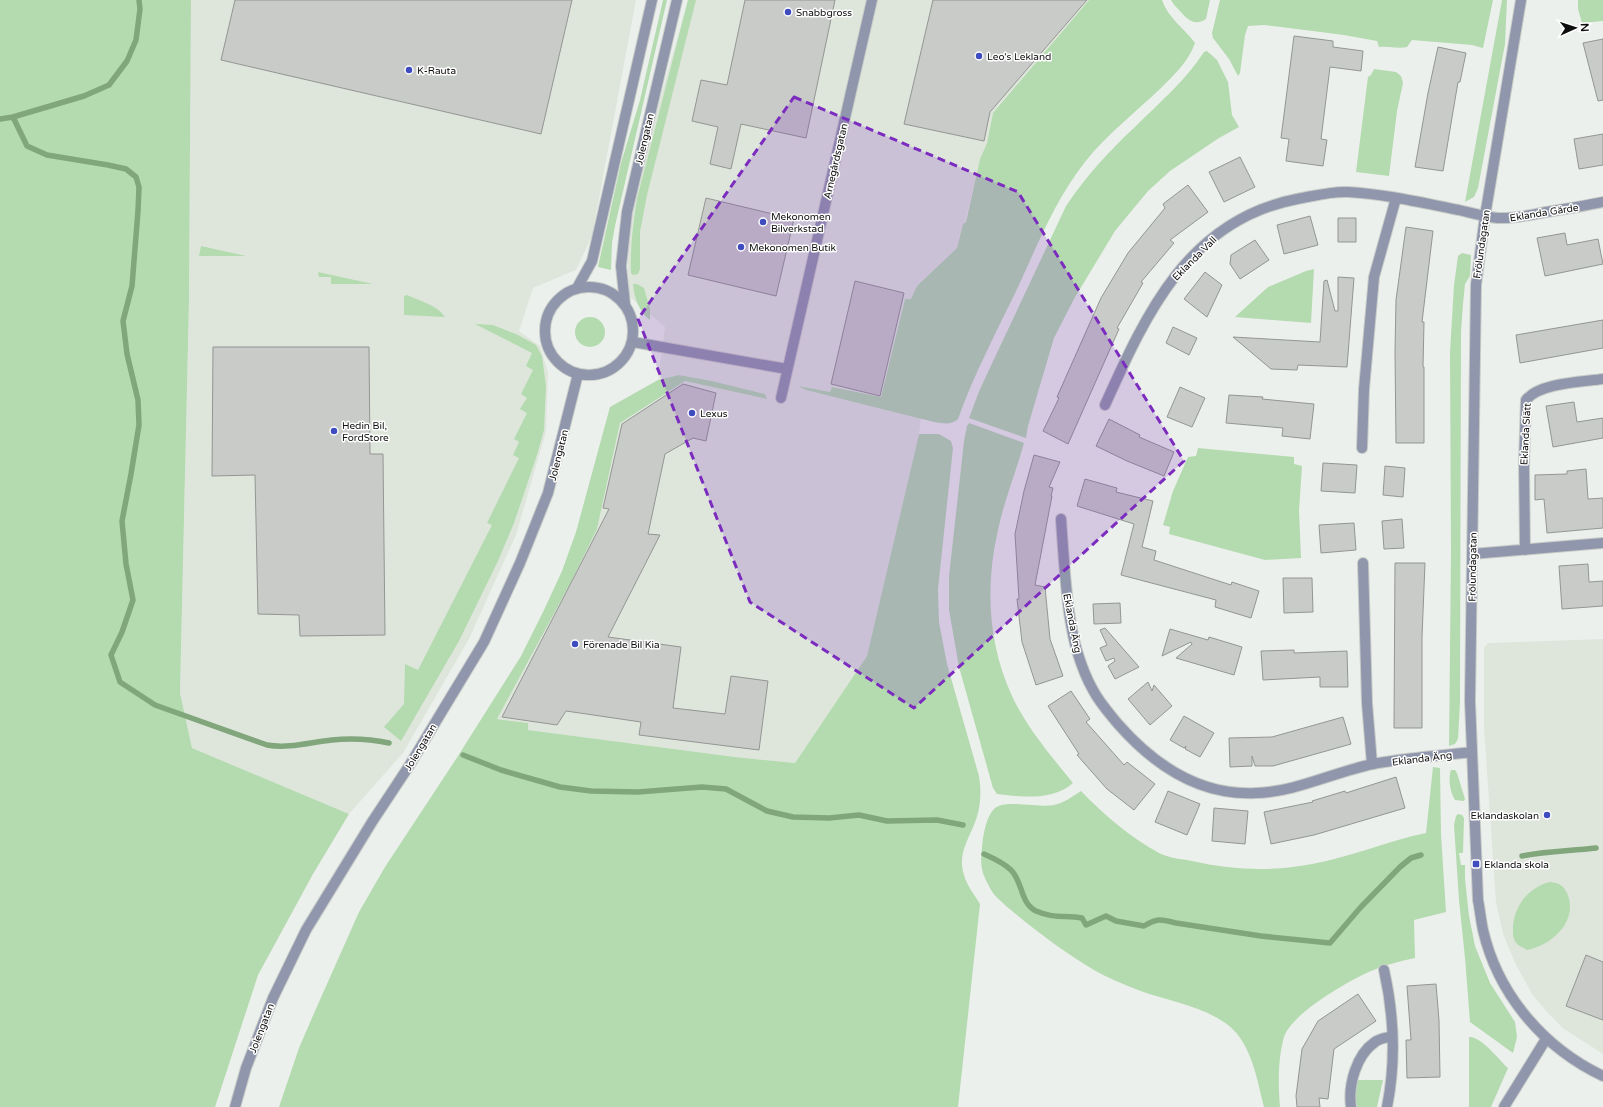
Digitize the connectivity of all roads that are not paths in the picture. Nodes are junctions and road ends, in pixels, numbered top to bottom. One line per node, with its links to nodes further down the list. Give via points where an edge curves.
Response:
1 (652, 0): 8 (street, via 592,261)
2 (677, 0): 9 (street, Jolengatan, via 626,212 621,266)
3 (872, 0): 11 (street, Arnegårdsgatan)
4 (1521, 0): 7 (street, Frölundagatan)
5 (1396, 198): 7 (street, Eklanda Vall); 15 (street, Eklanda Vall, via 1347,192 1324,194 1281,202 1258,210 1222,230 1189,260 1164,290 1152,309); 16 (street, via 1374,277 1364,389)
6 (1603, 202): 7 (street, Eklanda Gärde, via 1514,218)
7 (1485, 216): 20 (street, Frölundagatan, via 1476,285)
8 (577, 288): 9 (street, via 604,289); 12 (street, via 557,300 549,314 545,330 548,346 556,361)
9 (625, 304): 10 (street, via 633,322)
10 (633, 342): 11 (street); 12 (street, via 625,358 612,370 595,375)
11 (787, 369): 14 (street, Arnegårdsgatan)
12 (578, 374): 28 (street, Jolengatan, via 548,493 484,642 306,930 273,998 246,1068)
13 (1603, 379): 19 (street, Eklanda Slätt, via 1548,387 1530,395 1526,400)
14 (781, 398)
15 (1105, 405)
16 (1362, 448)
17 (1061, 519): 23 (street, Eklanda Äng, via 1072,632 1085,673 1105,709 1132,739 1162,765 1211,788 1228,792 1256,793 1283,789)
18 (1603, 543): 19 (street)
19 (1525, 550): 20 (street)
20 (1472, 554): 22 (street, Frölundagatan)
21 (1363, 563): 23 (street, via 1367,703)
22 (1472, 752): 23 (street, Eklanda Äng); 26 (street, Frölundagatan, via 1478,900 1483,931 1491,956 1513,999)
23 (1372, 764)
24 (1384, 970): 25 (street, via 1392,1012)
25 (1392, 1036): 29 (street, via 1375,1042 1361,1057 1352,1084); 30 (street, via 1392,1077)
26 (1546, 1039): 27 (street, Frölundagatan, via 1587,1068); 31 (street)
27 (1603, 1076)
28 (235, 1107)
29 (1351, 1107)
30 (1387, 1107)
31 (1504, 1107)

